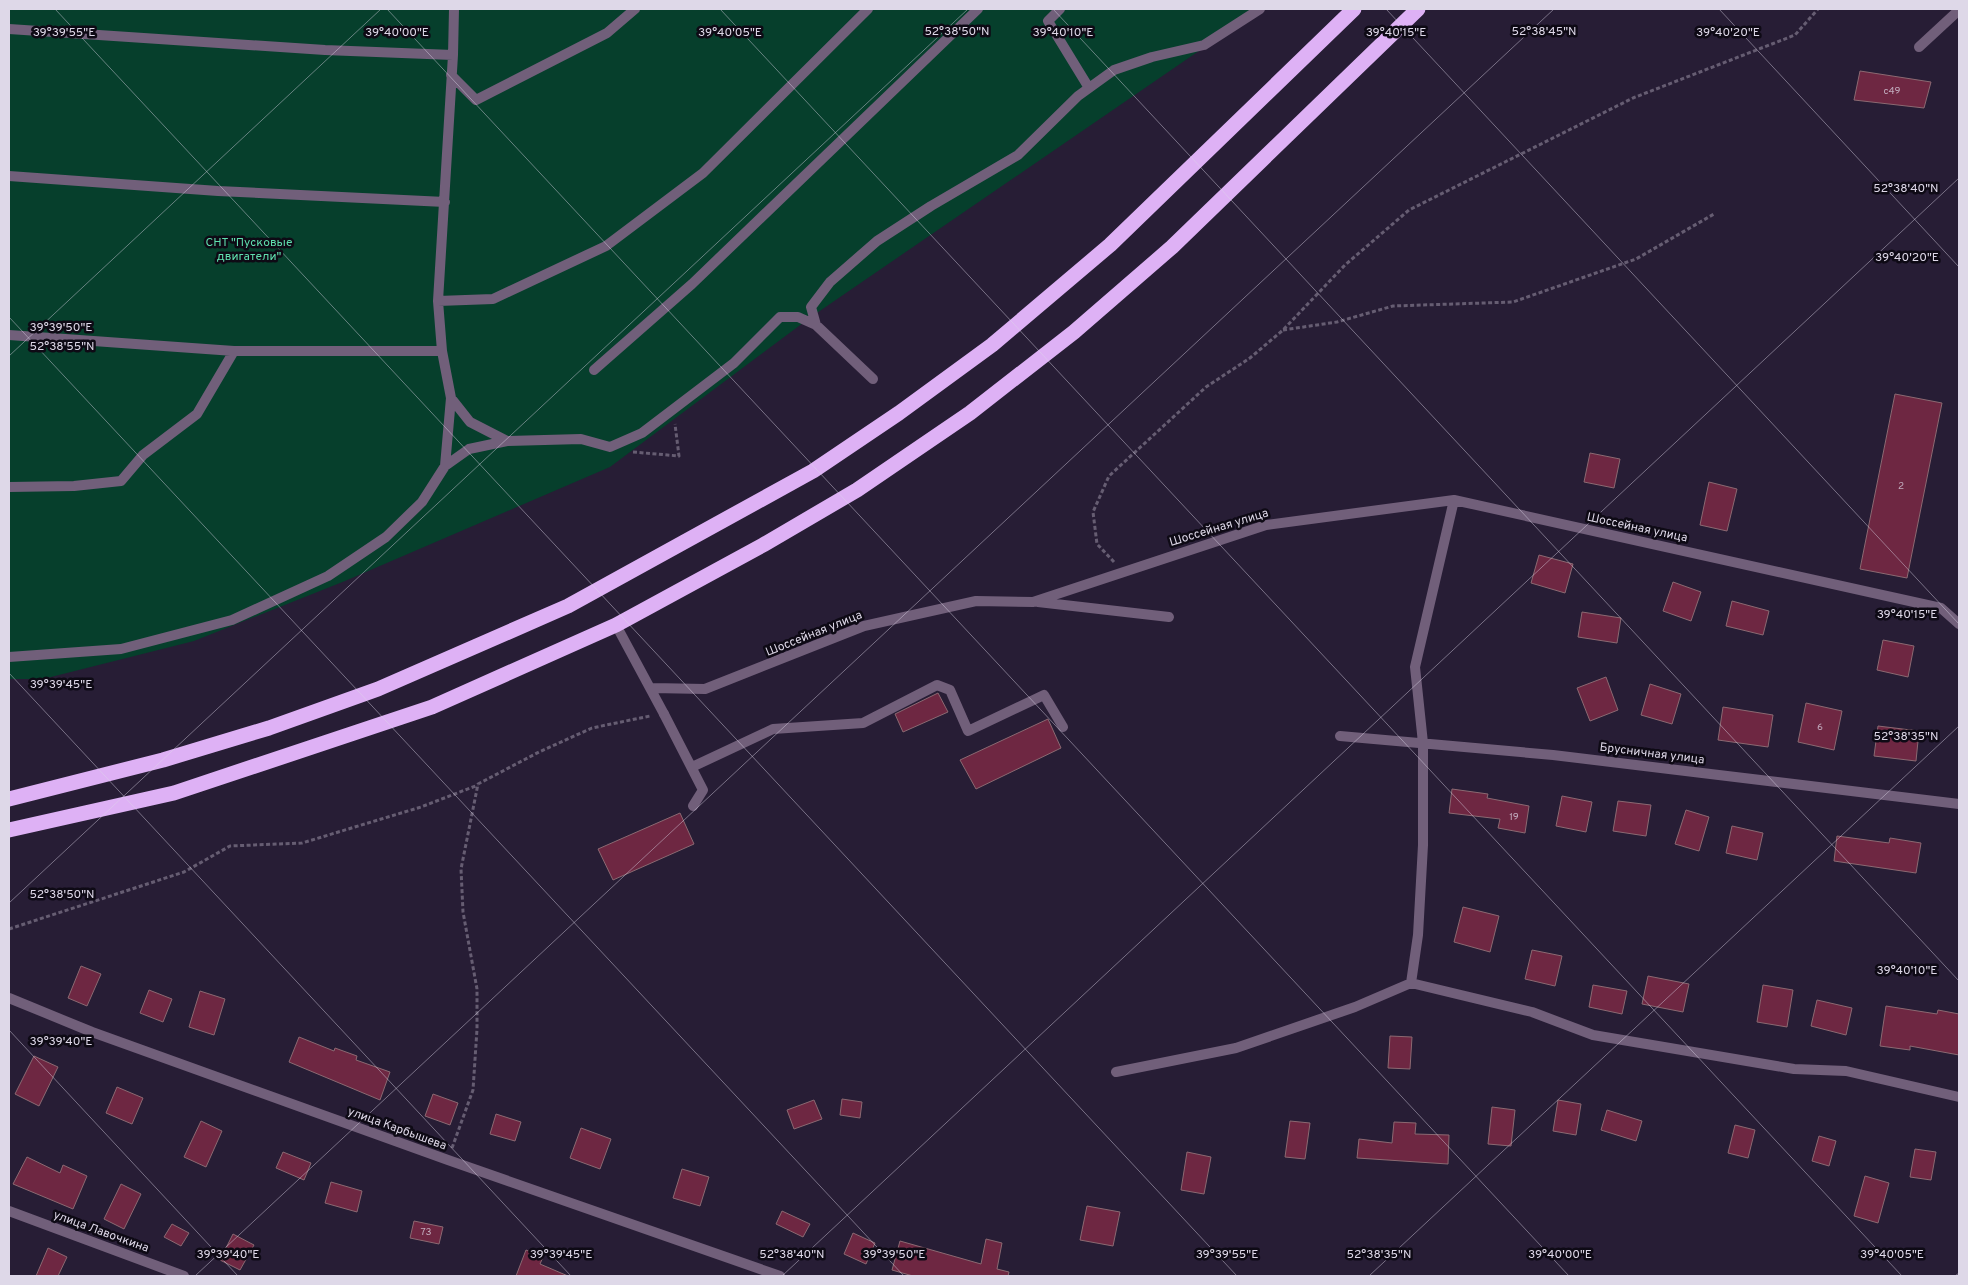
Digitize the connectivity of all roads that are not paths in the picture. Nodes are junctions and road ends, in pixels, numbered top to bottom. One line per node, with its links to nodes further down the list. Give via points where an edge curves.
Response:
1 (454, 9): 12 (street)
2 (635, 9): 13 (street, via 607,33 476,100)
3 (868, 9): 17 (street, via 703,173 606,246 493,299)
4 (978, 9): 22 (street, via 692,284)
5 (1060, 9): 14 (street, via 1048,21)
6 (1260, 9): 14 (street, via 1204,45 1114,70)
7 (1354, 9): 39 (highway, via 1110,246 992,344 814,471 568,606 378,689 190,752)
8 (1418, 9): 32 (highway, via 1172,247 1074,332 970,413 857,490 764,545)
9 (1959, 10): 11 (street)
10 (9, 29): 12 (street)
11 (1919, 47)
12 (453, 55): 13 (street)
13 (451, 74): 16 (street)
14 (1089, 88): 18 (street, via 1018,155 931,206 870,247 818,296 811,308)
15 (9, 176): 16 (street, via 218,191)
16 (445, 202): 17 (street)
17 (438, 301): 21 (street)
18 (816, 325): 23 (street); 25 (street, via 798,317 780,318 734,363 642,433 610,447 581,439)
19 (9, 335): 20 (street)
20 (234, 350): 21 (street); 27 (street, via 197,414 143,455 121,481)
21 (442, 351): 24 (street)
22 (594, 370)
23 (873, 379)
24 (451, 398): 25 (street, via 470,422); 26 (street)
25 (507, 441): 26 (street, via 469,449)
26 (445, 466): 33 (street, via 422,502 386,537 328,576 232,620 121,649)
27 (9, 487)
28 (1454, 500): 29 (street, Шоссейная улица, via 1266,524); 31 (street, Шоссейная улица, via 1941,608); 37 (street, via 1415,667)
29 (1033, 602): 30 (street); 34 (street, Шоссейная улица, via 976,601 873,624 705,689)
30 (1169, 617)
31 (1959, 624)
32 (616, 625): 34 (street); 42 (highway, via 432,707 174,793)
33 (9, 656)
34 (652, 688): 38 (street)
35 (1063, 727): 38 (street, via 1044,696 968,731 950,690 937,684 863,723 773,729)
36 (1340, 736): 37 (street, Брусничная улица)
37 (1423, 743): 40 (street, Брусничная улица, via 1553,755); 43 (street, via 1423,845 1418,935)
38 (692, 767): 41 (street, via 703,790)
39 (9, 799)
40 (1959, 804)
41 (693, 806)
42 (9, 830)
43 (1411, 983): 45 (street, via 1355,1007 1236,1048); 46 (street, via 1532,1012 1593,1036 1794,1070 1846,1071)
44 (9, 998): 49 (street, улица Карбышева, via 92,1032)
45 (1116, 1072)
46 (1959, 1097)
47 (9, 1211): 48 (street, улица Лавочкина)
48 (184, 1276)
49 (780, 1276)

